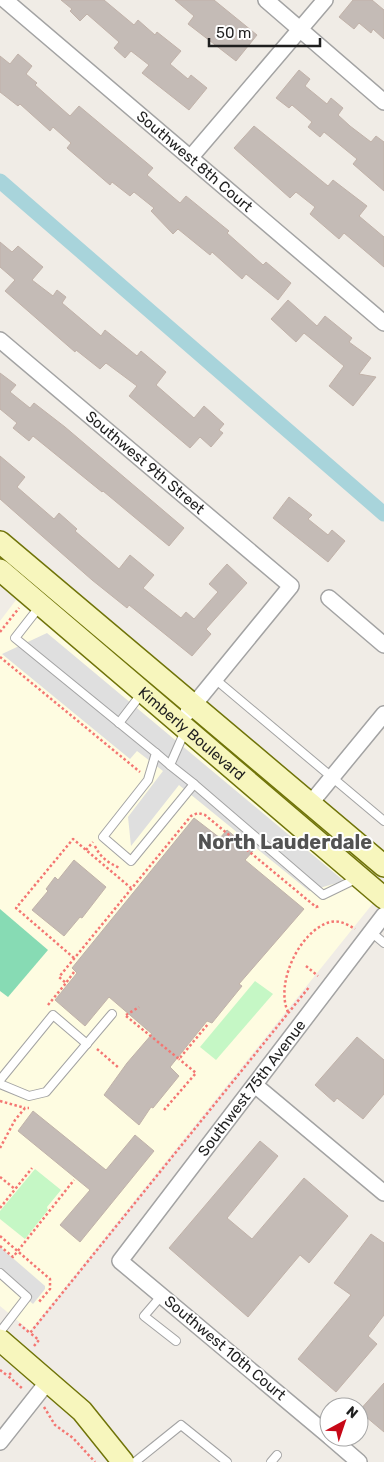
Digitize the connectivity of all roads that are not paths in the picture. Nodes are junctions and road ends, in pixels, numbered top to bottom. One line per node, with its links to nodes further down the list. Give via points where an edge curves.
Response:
1 (4, 0): 6 (street, Southwest 8th Court)
2 (266, 0): 4 (street)
3 (325, 0): 4 (street)
4 (300, 29): 5 (street); 6 (street)
5 (384, 102)
6 (191, 157): 7 (street, Southwest 8th Court)
7 (384, 323)
8 (0, 340): 15 (street, Southwest 9th Street, via 291,586)
9 (0, 542): 14 (street, Kimberly Boulevard)
10 (0, 570): 12 (street, Kimberly Boulevard)
11 (329, 598): 13 (street)
12 (32, 603): 14 (street, via 57,604 65,608 121,653); 16 (street, Kimberly Boulevard); 19 (lane, via 15,638)
13 (384, 645)
14 (139, 659): 17 (street, Kimberly Boulevard)
15 (215, 679): 17 (street); 23 (lane)
16 (143, 692): 19 (lane); 20 (street, Kimberly Boulevard)
17 (194, 704): 20 (street); 25 (street, Kimberly Boulevard)
18 (384, 714): 23 (street)
19 (119, 723): 21 (lane)
20 (182, 726): 22 (lane); 28 (street, Kimberly Boulevard)
21 (156, 753): 22 (lane); 24 (lane, via 148,780 103,837 131,861)
22 (170, 766): 24 (lane)
23 (332, 777): 25 (street); 26 (lane)
24 (194, 784): 28 (lane, via 323,895)
25 (310, 804): 27 (street, Kimberly Boulevard)
26 (384, 821)
27 (384, 866)
28 (360, 877): 29 (street, Kimberly Boulevard)
29 (384, 898)
30 (384, 916): 31 (street, Southwest 75th Avenue)
31 (372, 932): 32 (lane); 36 (street, Southwest 75th Avenue)
32 (384, 943)
33 (112, 1014): 34 (lane)
34 (87, 1044): 35 (lane, via 46,1092 29,1096); 35 (lane, via 53,1015)
35 (0, 1082)
36 (256, 1086): 37 (street); 38 (street, Southwest 75th Avenue)
37 (383, 1191)
38 (120, 1261): 40 (street, Southwest 10th Court)
39 (0, 1273): 41 (lane, via 27,1297)
40 (162, 1295): 43 (lane, via 144,1316); 45 (street, Southwest 10th Court)
41 (0, 1332)
42 (0, 1340): 44 (street)
43 (176, 1341)
44 (49, 1380): 46 (street); 49 (street, via 82,1411)
45 (319, 1428)
46 (0, 1442)
47 (342, 1447): 53 (street, Southwest 10th Court)
48 (277, 1455): 52 (lane)
49 (123, 1462)
50 (135, 1462): 51 (lane, via 181,1425)
51 (227, 1462)
52 (271, 1462)
53 (360, 1462)

